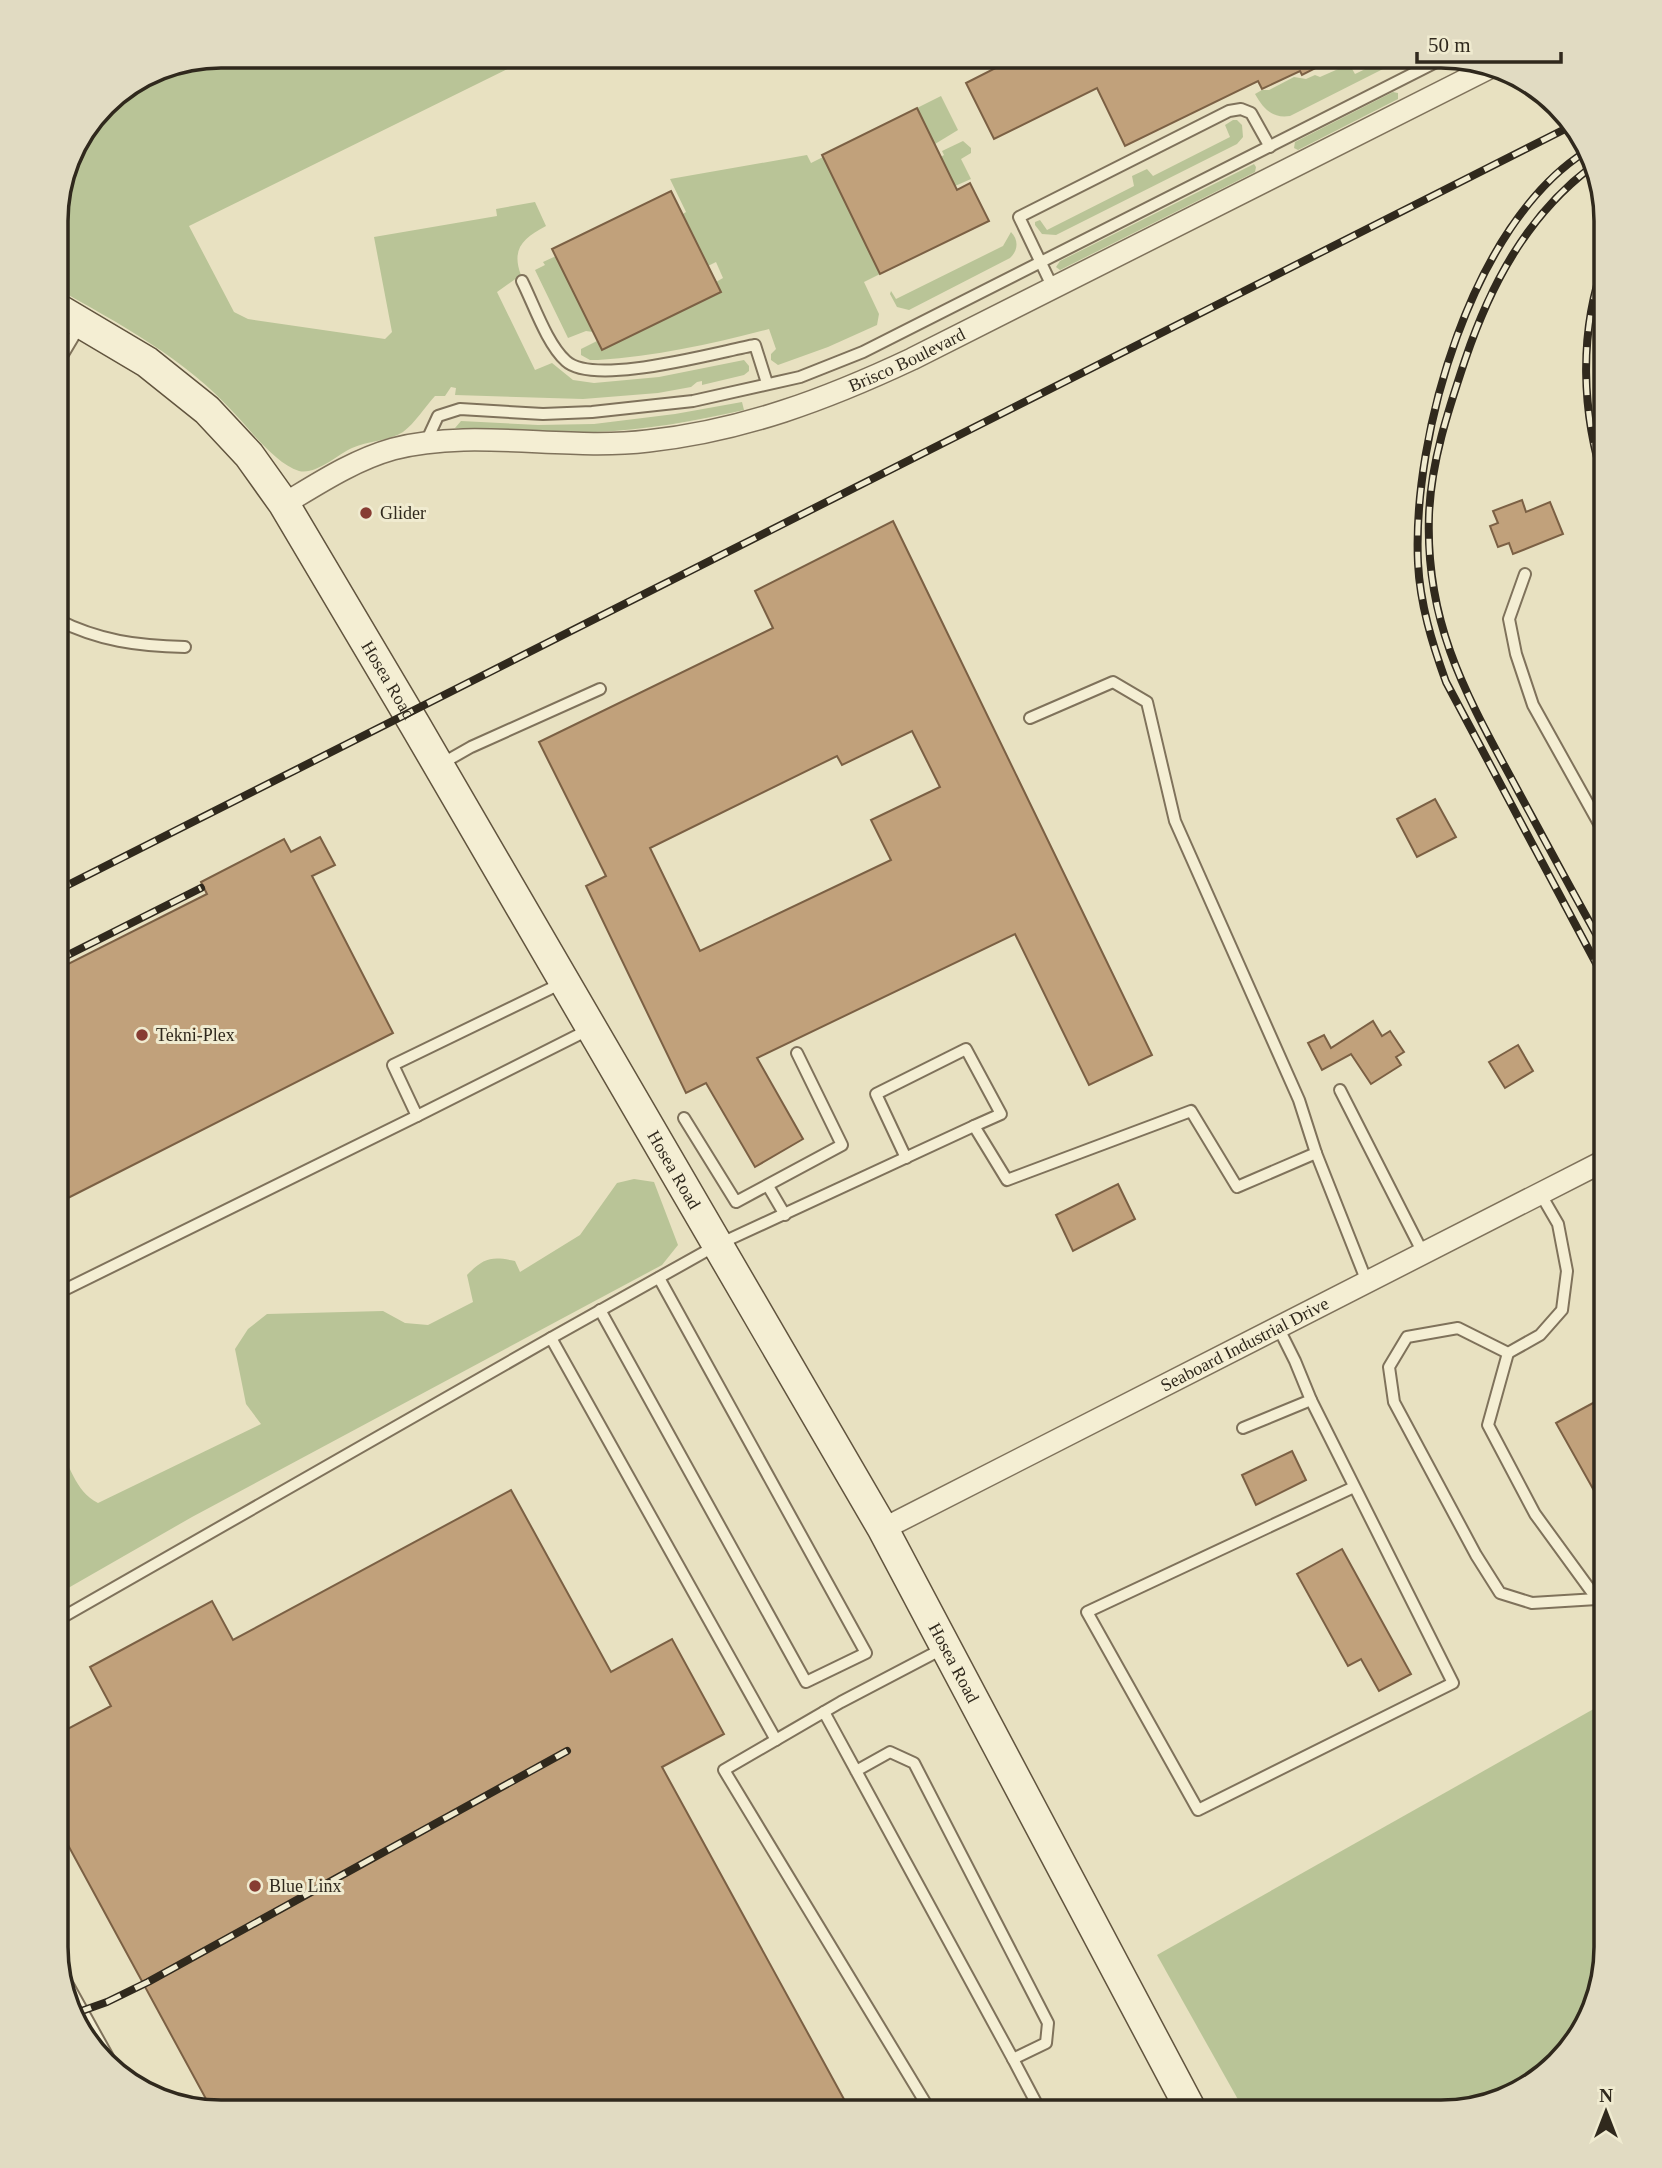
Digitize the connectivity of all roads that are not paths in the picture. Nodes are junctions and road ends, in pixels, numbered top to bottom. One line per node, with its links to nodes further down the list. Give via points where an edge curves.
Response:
1 (1422, 69): 3 (lane)
2 (1480, 73): 6 (street, Brisco Boulevard)
3 (1270, 146): 4 (lane); 4 (lane, via 1251,113 1229,111 1019,217)
4 (1041, 263): 6 (lane); 10 (lane, via 863,352 800,377)
5 (522, 281): 10 (lane, via 556,351 579,369 618,371 755,345)
6 (1054, 288): 11 (street, Brisco Boulevard, via 848,389 743,424 649,441 591,445)
7 (69, 315): 8 (street, Hosea Road)
8 (82, 322): 9 (lane); 12 (street, Hosea Road, via 147,362 207,410)
9 (69, 344)
10 (767, 383): 11 (lane, via 693,401 592,412 460,409 438,416)
11 (426, 442): 12 (street, Brisco Boulevard, via 374,455)
12 (284, 504): 18 (street, Hosea Road)
13 (1525, 574): 19 (lane, via 1509,619 1516,654 1533,705)
14 (69, 625): 15 (lane, via 102,639)
15 (186, 647)
16 (600, 689): 18 (lane)
17 (1030, 718): 27 (lane, via 1113,682 1147,702 1175,821 1299,1100)
18 (438, 765): 20 (street, Hosea Road)
19 (1594, 814)
20 (564, 981): 21 (street, Hosea Road); 24 (lane, via 393,1065)
21 (591, 1028): 24 (lane); 33 (street, Hosea Road)
22 (797, 1053): 30 (lane, via 842,1145)
23 (1340, 1090): 34 (lane)
24 (417, 1116): 37 (lane)
25 (684, 1118): 30 (lane, via 736,1202)
26 (974, 1126): 27 (lane, via 1007,1180 1191,1111 1237,1187); 28 (lane); 28 (lane, via 1001,1114 966,1049 876,1094)
27 (1316, 1153): 36 (lane)
28 (906, 1157): 32 (lane)
29 (1594, 1166): 31 (street, Seaboard Industrial Drive)
30 (768, 1186): 32 (lane)
31 (1540, 1193): 34 (street, Seaboard Industrial Drive); 41 (lane, via 1558,1224 1565,1259 1562,1310 1540,1335)
32 (785, 1215): 33 (lane)
33 (717, 1245): 35 (lane); 45 (street, Hosea Road)
34 (1423, 1253): 36 (street, Seaboard Industrial Drive)
35 (659, 1278): 38 (lane); 38 (lane, via 866,1653 806,1682)
36 (1367, 1282): 39 (street, Seaboard Industrial Drive)
37 (68, 1288)
38 (600, 1310): 40 (lane)
39 (1278, 1327): 42 (lane); 45 (street, Seaboard Industrial Drive)
40 (551, 1338): 48 (lane); 51 (lane)
41 (1508, 1353): 46 (lane, via 1488,1425 1535,1514); 47 (lane, via 1458,1328 1407,1336 1389,1367 1394,1402 1500,1593 1532,1603)
42 (1311, 1400): 43 (lane); 44 (lane)
43 (1244, 1428)
44 (1354, 1487): 44 (lane, via 1453,1684 1198,1811 1087,1612)
45 (883, 1530): 49 (street, Hosea Road)
46 (1594, 1587)
47 (1594, 1598)
48 (68, 1615)
49 (946, 1647): 50 (lane); 58 (street, Hosea Road)
50 (824, 1712): 51 (lane); 52 (lane)
51 (776, 1740): 56 (lane, via 724,1770)
52 (856, 1771): 55 (lane); 55 (lane, via 890,1752 914,1763 1048,2023 1046,2043)
53 (81, 2009): 54 (lane)
54 (94, 2033)
55 (1013, 2059): 57 (lane)
56 (924, 2100)
57 (1035, 2100)
58 (1186, 2100)

